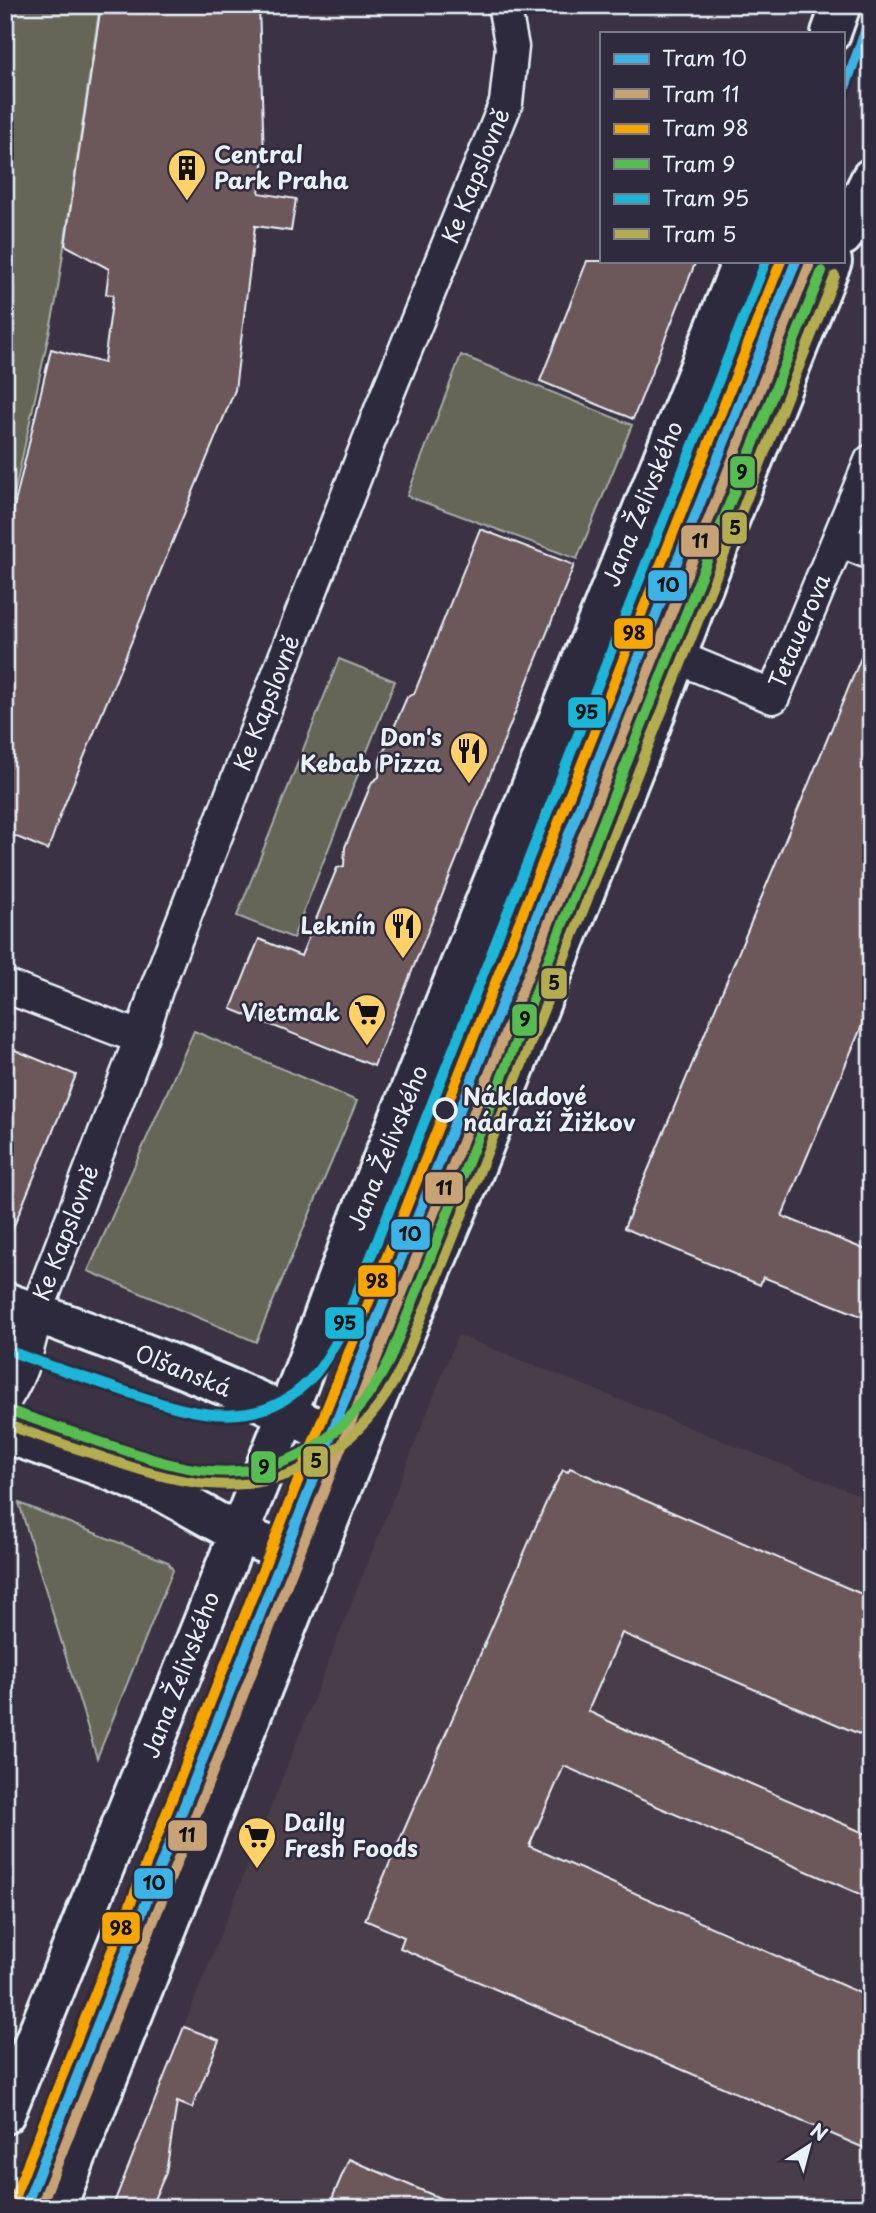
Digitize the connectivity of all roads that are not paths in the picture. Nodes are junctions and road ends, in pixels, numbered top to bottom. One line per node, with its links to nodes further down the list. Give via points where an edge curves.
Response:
1 (504, 5): 13 (street, Ke Kapslovně, via 512,47 506,103 382,407)
2 (841, 5): 3 (main road)
3 (831, 32)
4 (871, 178): 5 (main road)
5 (844, 234)
6 (742, 262): 16 (main road, Jana Želivského, via 369,1194)
7 (832, 262): 11 (main road)
8 (871, 461): 9 (street, Tetauerova)
9 (839, 540): 10 (street); 11 (street, Tetauerova, via 773,697)
10 (871, 553)
11 (677, 657): 18 (main road, via 471,1178)
12 (5, 986): 13 (street)
13 (141, 1038): 14 (street, Ke Kapslovně)
14 (20, 1308): 15 (street, Ke Kapslovně, via 25,1361); 16 (main road, Olšanská)
15 (5, 1399)
16 (287, 1413): 18 (main road, Olšanská); 19 (main road, Jana Želivského)
17 (5, 1433): 19 (main road, via 165,1493)
18 (357, 1448): 20 (main road)
19 (237, 1533): 20 (main road); 21 (main road, Jana Želivského)
20 (313, 1563): 22 (main road)
21 (5, 2114)
22 (56, 2208)

